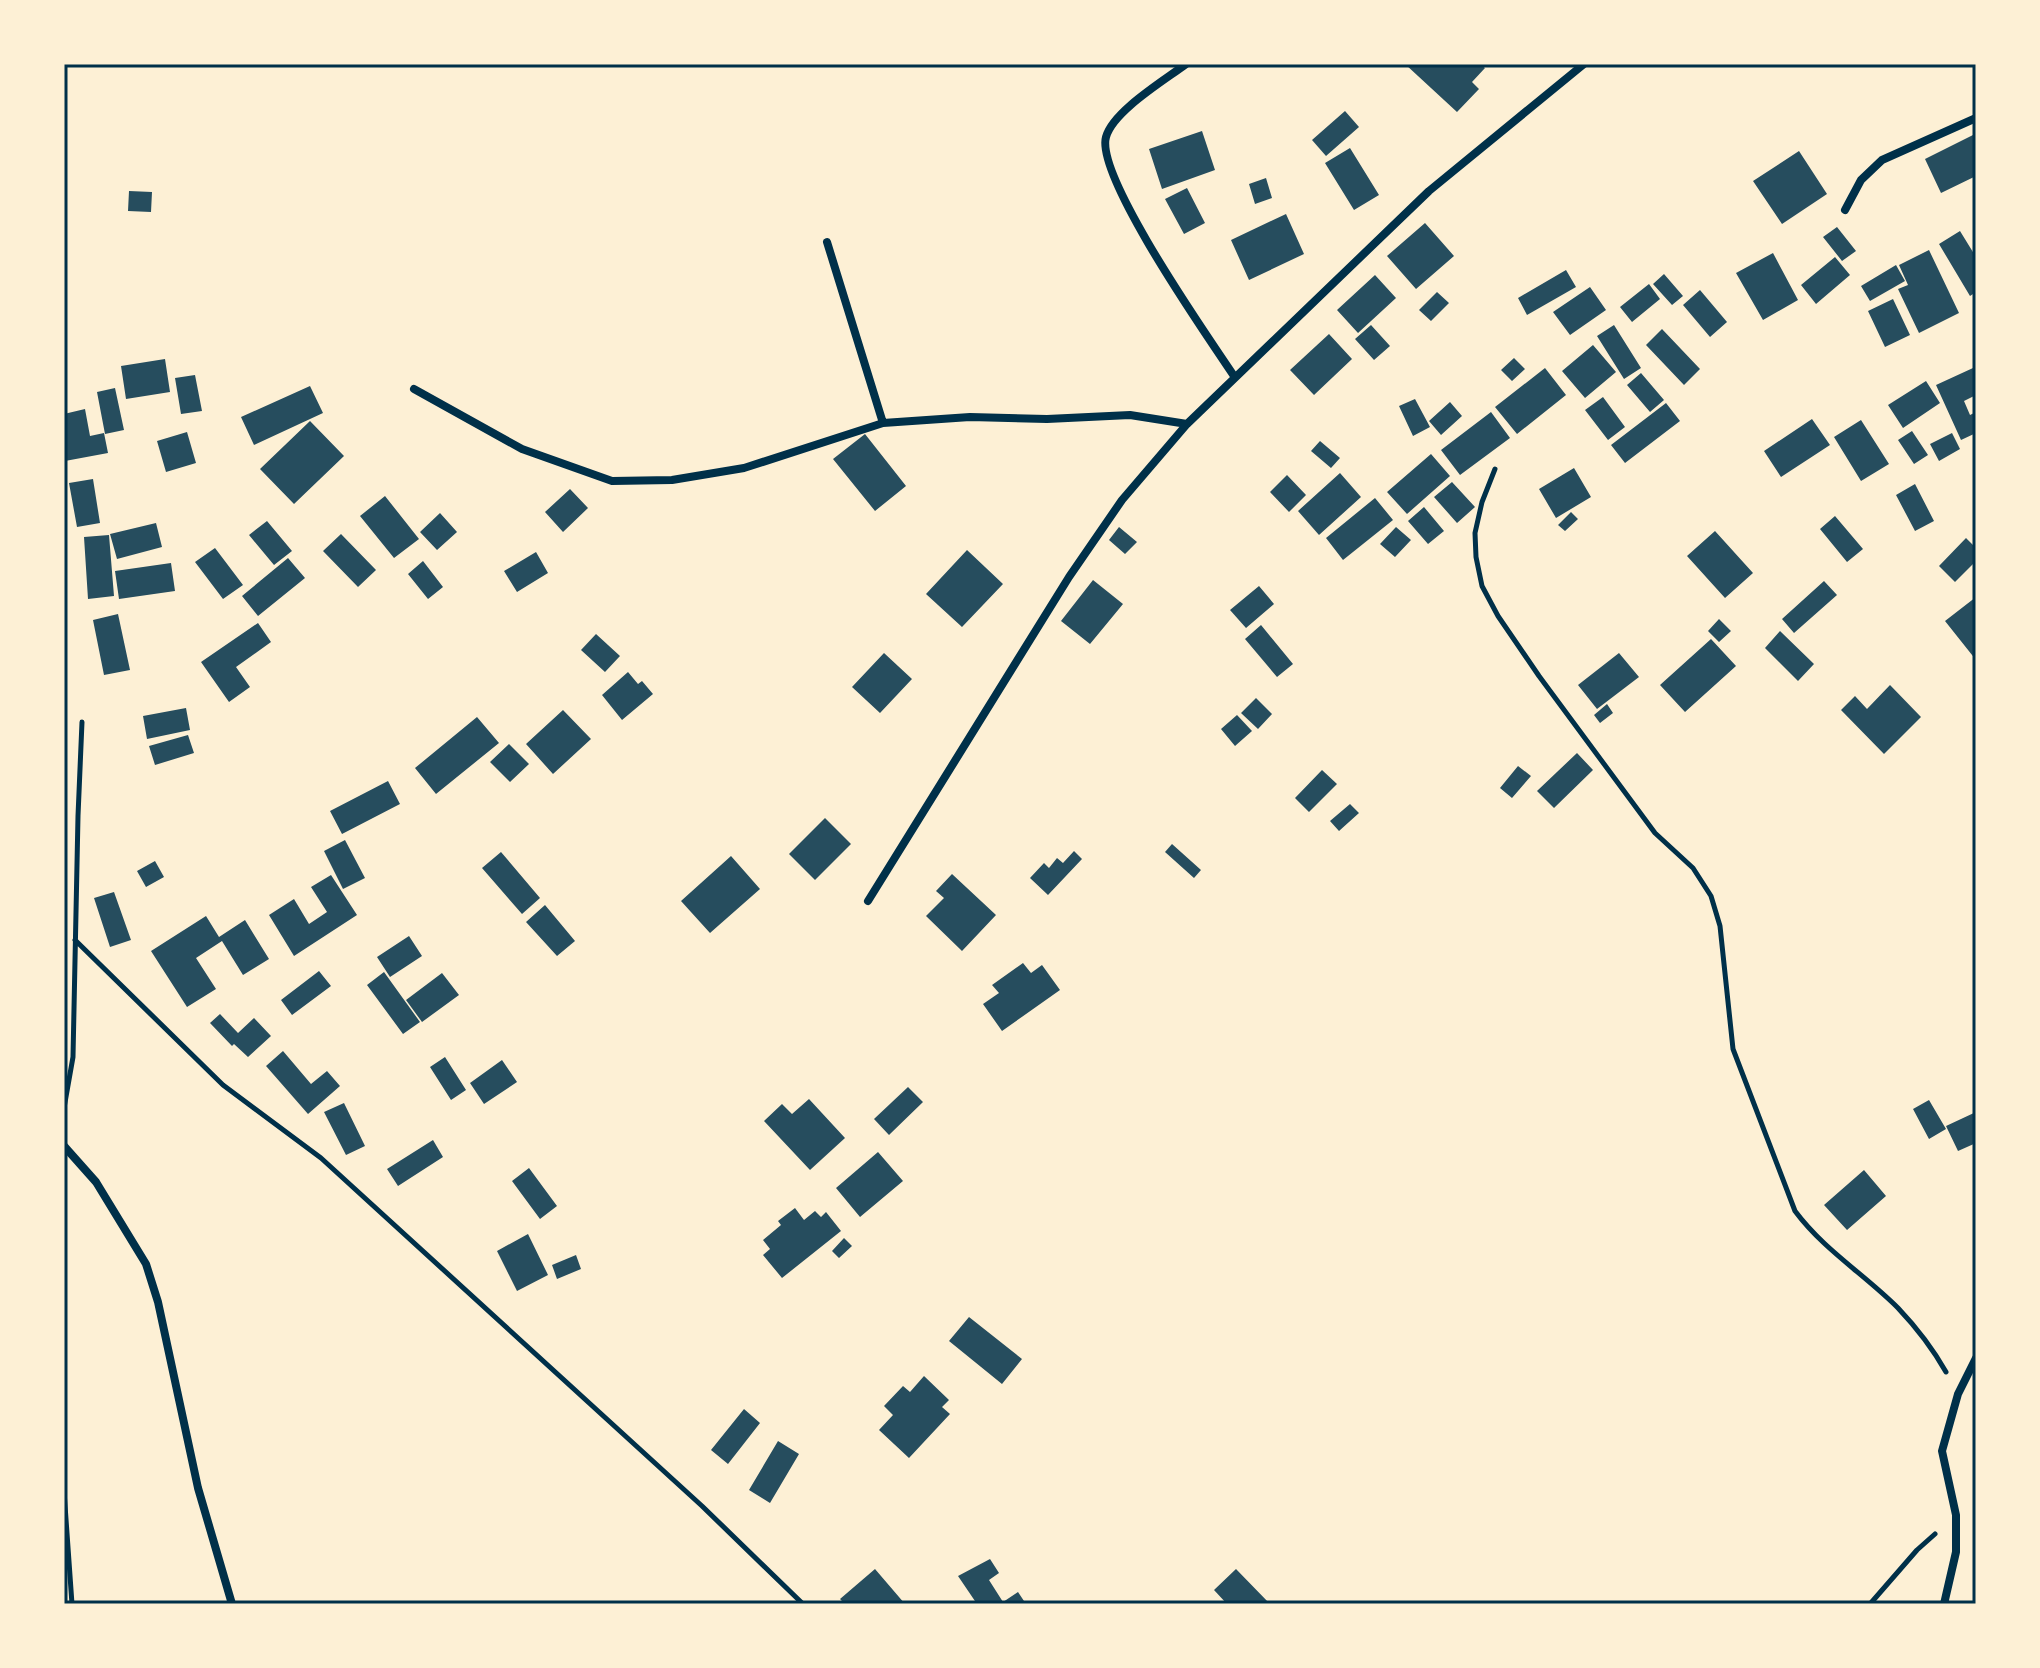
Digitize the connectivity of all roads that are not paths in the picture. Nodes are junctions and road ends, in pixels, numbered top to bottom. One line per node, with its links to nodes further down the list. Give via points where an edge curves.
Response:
1 (1186, 64): 6 (street, via 1118,118 1106,136 1105,154 1136,220)
2 (1584, 64): 6 (street, via 1429,191)
3 (1976, 118): 4 (street, via 1882,160 1861,180)
4 (1845, 210)
5 (827, 242): 8 (street)
6 (1234, 376): 9 (street)
7 (414, 389): 8 (street, via 522,449 612,481 672,480 744,468)
8 (883, 423): 9 (street, via 1130,415)
9 (1187, 424): 10 (street, via 1122,500 1069,577)
10 (868, 901)
11 (64, 1146): 13 (street, via 96,1182 146,1264 198,1488)
12 (1976, 1358): 14 (street, via 1958,1394 1942,1451 1956,1515 1956,1552)
13 (232, 1604)
14 (1944, 1604)

